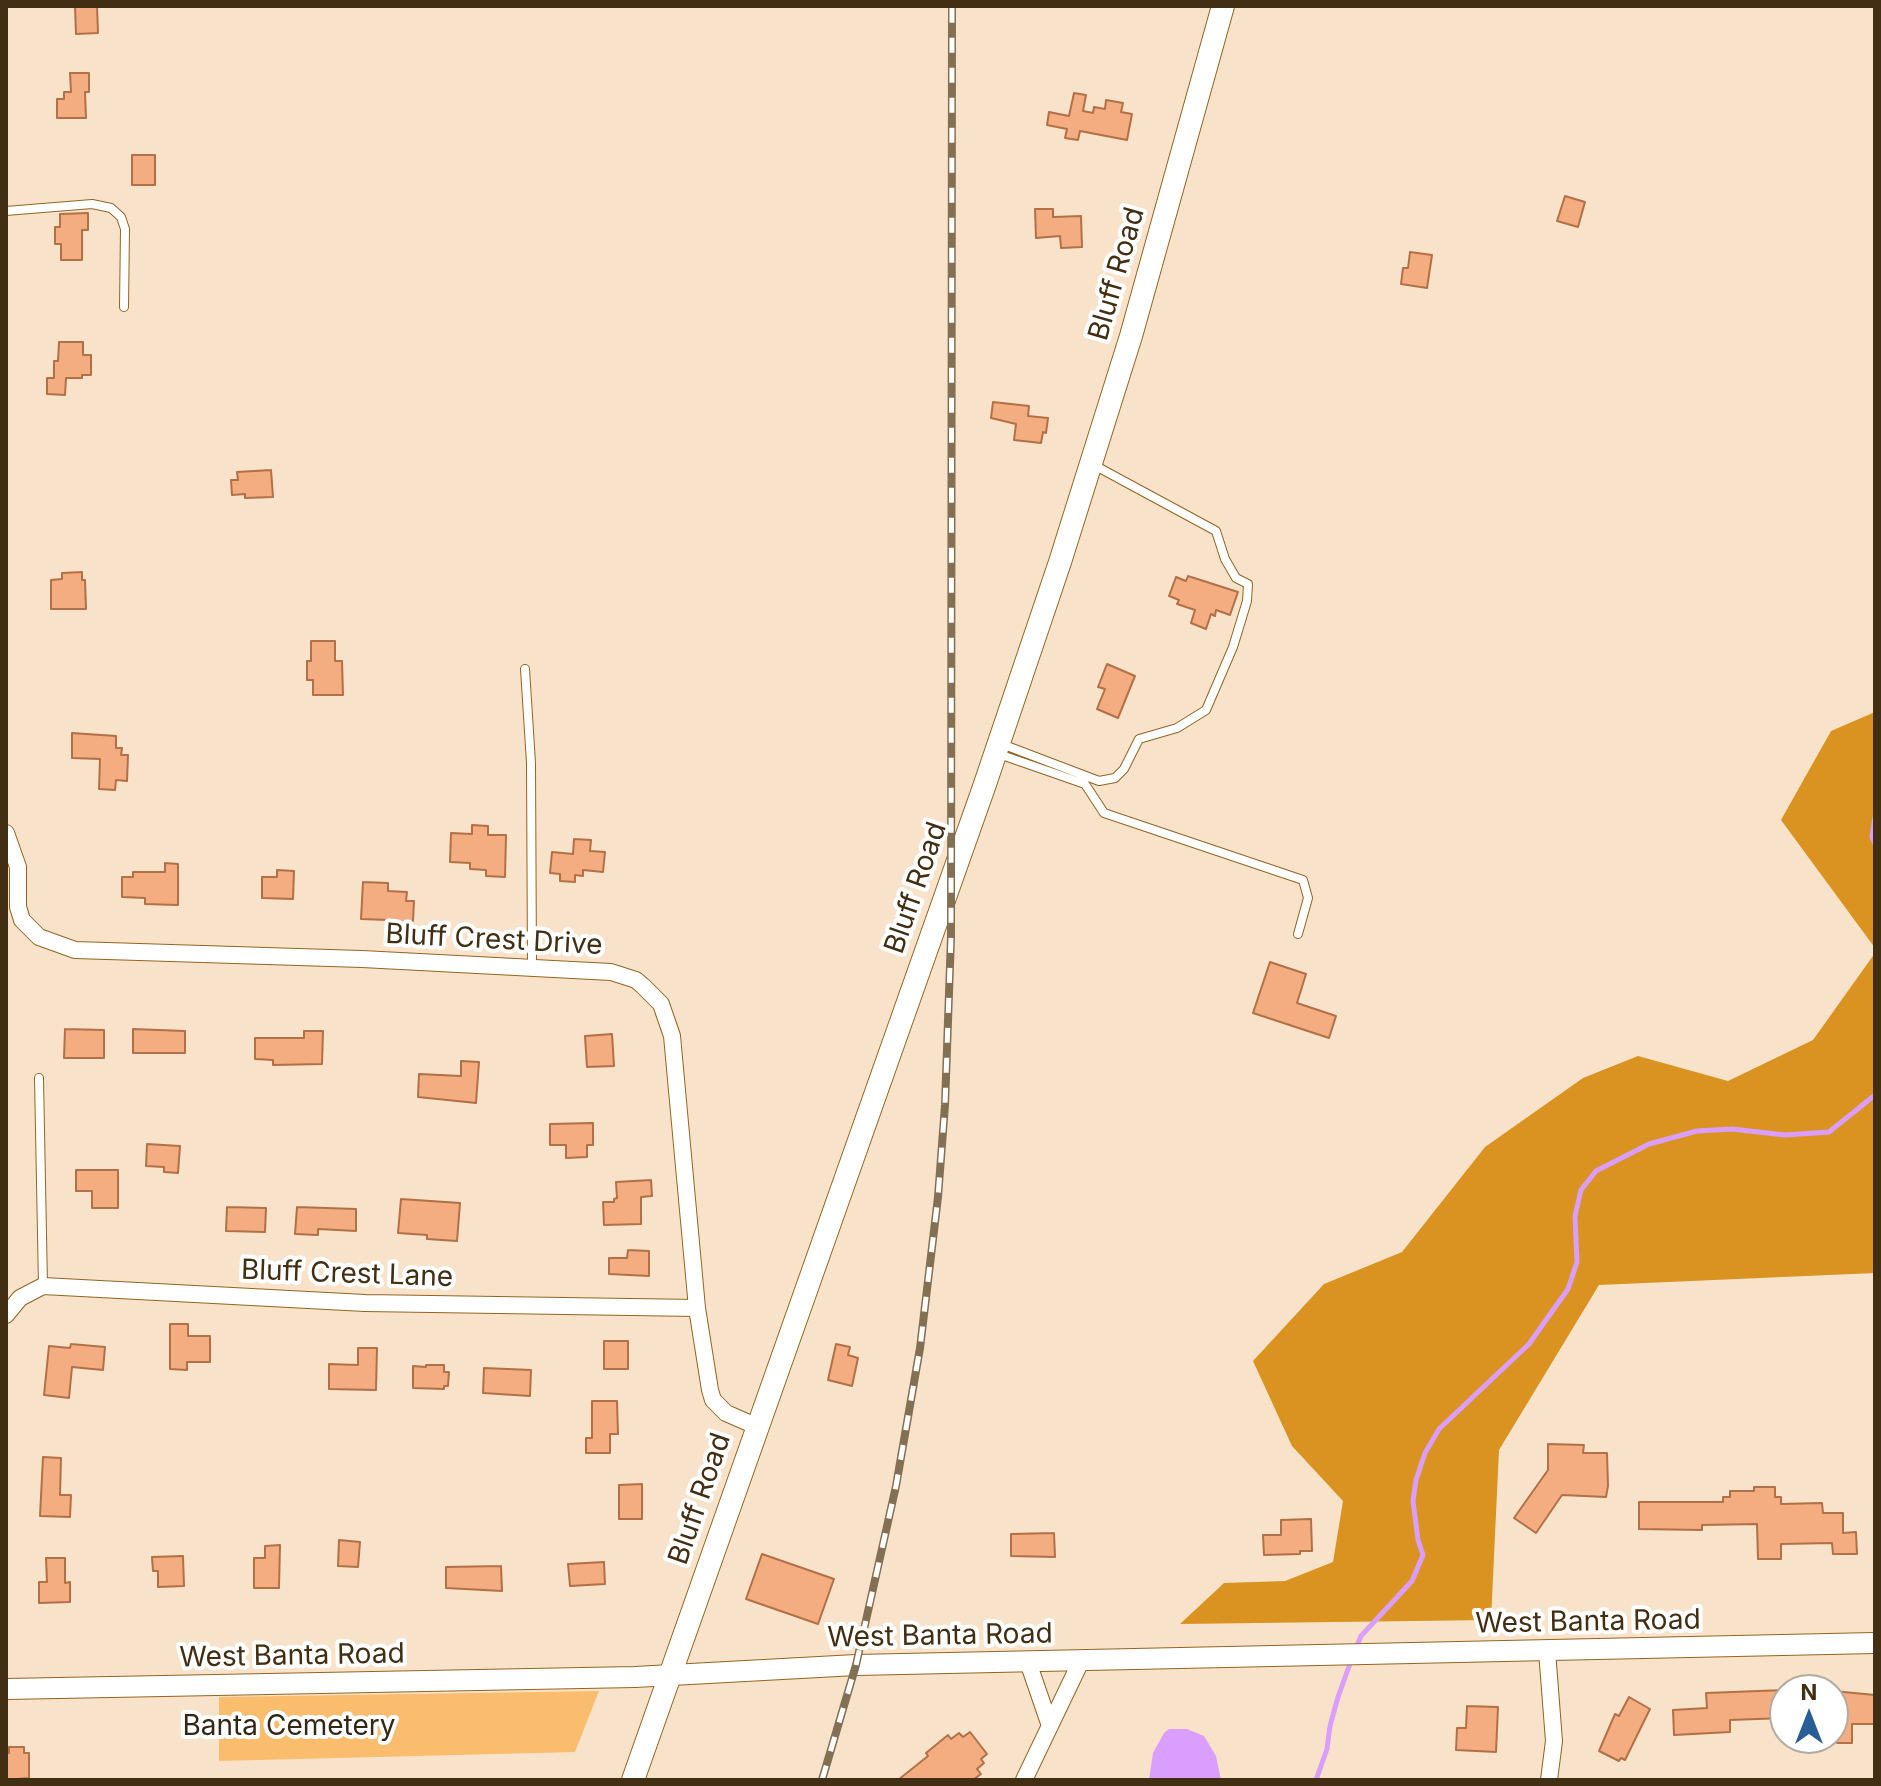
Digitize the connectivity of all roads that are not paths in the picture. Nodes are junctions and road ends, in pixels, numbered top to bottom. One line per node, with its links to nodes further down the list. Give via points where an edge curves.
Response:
1 (1223, 6): 4 (main road, Bluff Road)
2 (6, 211): 3 (lane, via 92,204 111,208 125,229)
3 (124, 307)
4 (1092, 464): 6 (main road, Bluff Road); 6 (lane, via 1216,531 1236,578 1248,584 1233,647 1206,710 1177,728 1139,739 1115,778 1099,781)
5 (525, 669): 9 (lane)
6 (997, 748): 8 (lane, via 1085,784 1104,813 1303,880 1308,898); 14 (main road, Bluff Road)
7 (6, 833): 9 (street, Bluff Crest Drive, via 18,867 20,917 54,943 84,951)
8 (1298, 934)
9 (532, 968): 12 (street, Bluff Crest Drive, via 628,977 649,991 665,1012 672,1036)
10 (39, 1078): 11 (lane)
11 (43, 1286): 12 (street, Bluff Crest Lane, via 365,1303); 13 (street, via 20,1298)
12 (697, 1308): 14 (street, Bluff Crest Drive, via 713,1400 726,1413)
13 (6, 1315)
14 (758, 1427): 19 (main road, Bluff Road)
15 (1875, 1643): 16 (street, West Banta Road)
16 (1547, 1651): 17 (street, West Banta Road); 24 (street, via 1554,1741)
17 (1081, 1661): 18 (street, West Banta Road); 21 (street)
18 (1028, 1662): 19 (street, West Banta Road); 21 (street)
19 (670, 1674): 20 (street, West Banta Road); 22 (main road, Bluff Road)
20 (6, 1689)
21 (1050, 1726): 23 (street)
22 (633, 1780)
23 (1024, 1780)
24 (1549, 1780)

